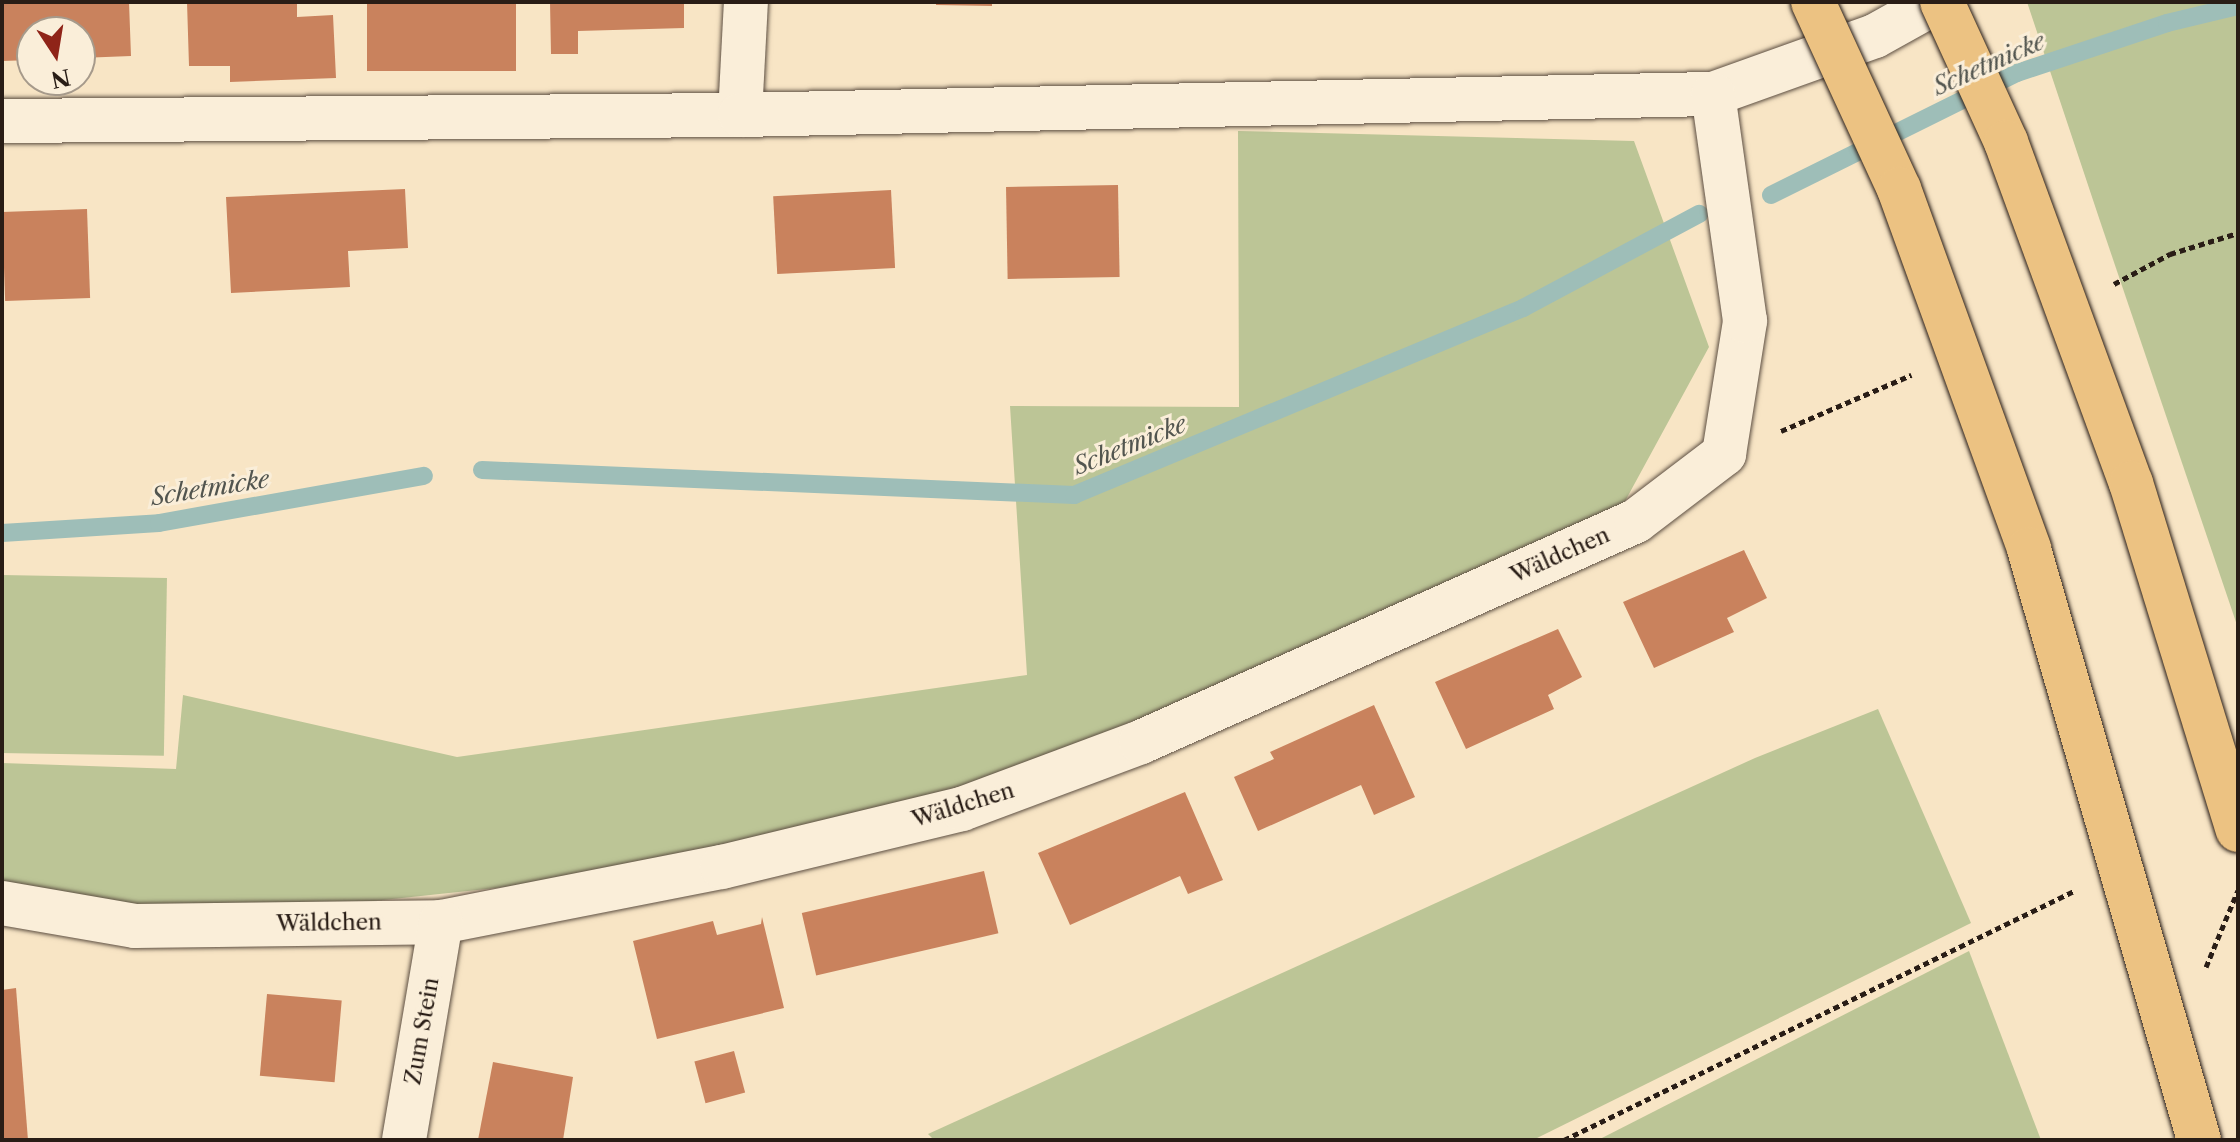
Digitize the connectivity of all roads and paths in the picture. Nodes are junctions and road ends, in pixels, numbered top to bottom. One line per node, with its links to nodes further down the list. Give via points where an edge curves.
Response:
1 (746, 2): 6 (street)
2 (1813, 2): 14 (highway, bridge, via 1899,189 2029,549)
3 (1936, 2): 5 (street, via 1875,36)
4 (1942, 2): 8 (highway, bridge, via 2006,142 2131,483)
5 (1713, 94): 6 (street); 11 (street, Wäldchen, via 1745,321 1724,454 1636,521 1141,742 962,809 722,867)
6 (740, 115): 7 (street)
7 (2, 121)
8 (2238, 830)
9 (2089, 883): 13 (path)
10 (2, 903): 11 (street, Wäldchen, via 135,926)
11 (441, 922): 12 (street, Zum Stein)
12 (404, 1140)
13 (1564, 1140)
14 (2199, 1140)

